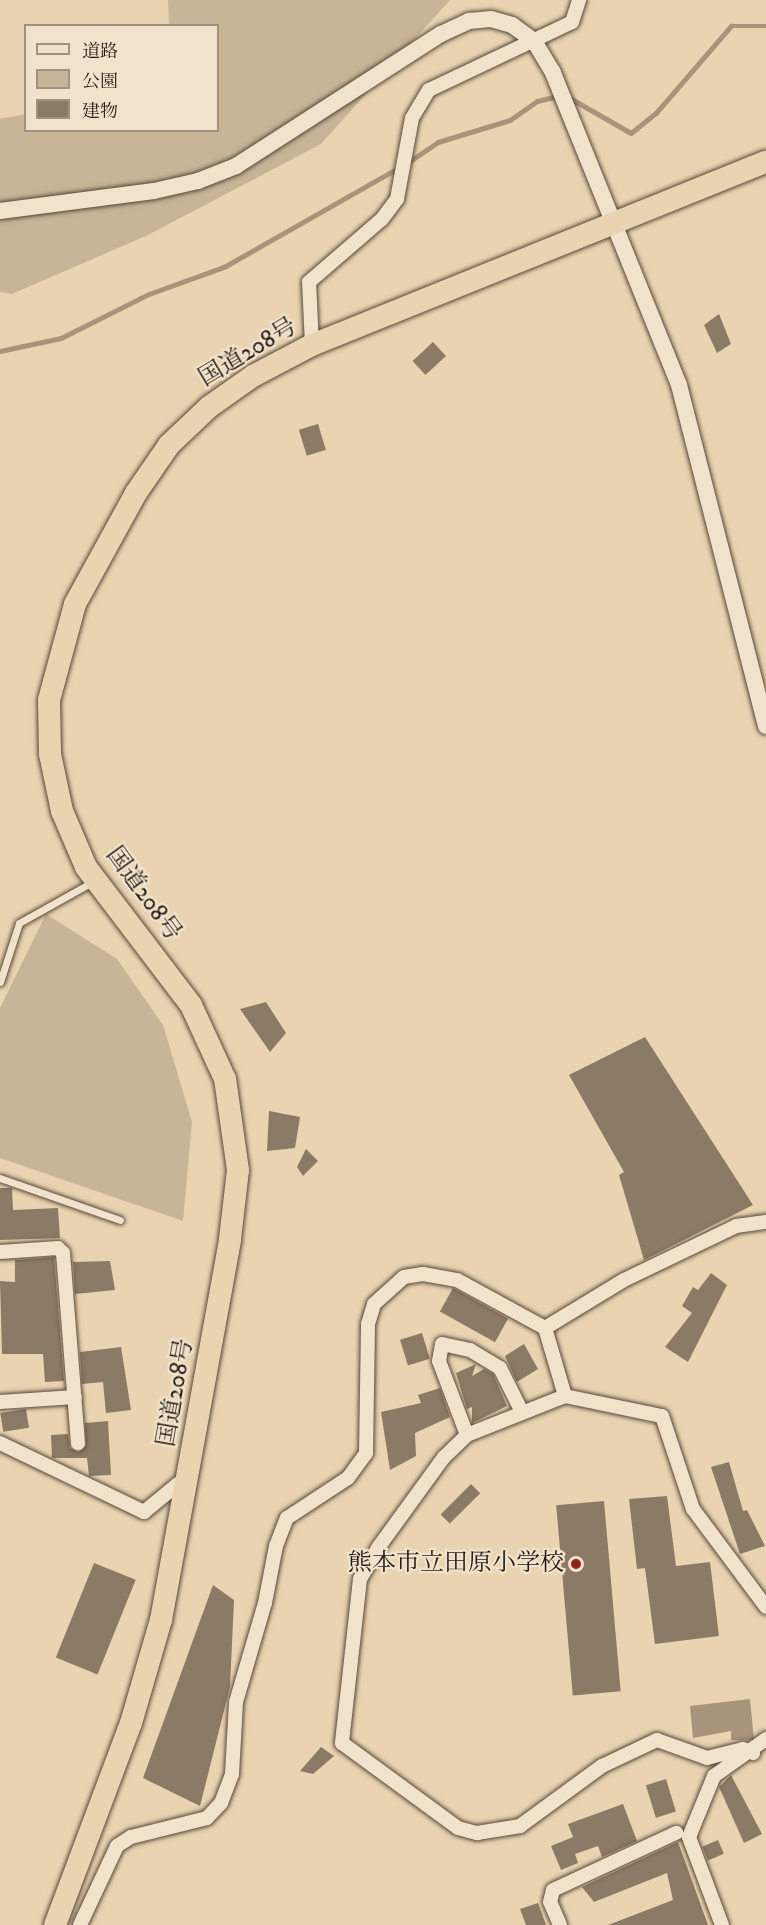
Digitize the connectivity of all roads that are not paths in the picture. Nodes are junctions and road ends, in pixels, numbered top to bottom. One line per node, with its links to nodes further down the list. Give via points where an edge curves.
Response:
1 (579, 0): 2 (street, via 572,22)
2 (534, 41): 4 (street, via 512,24 492,19 469,21 236,166 154,191); 5 (street, via 553,73); 6 (street, via 429,90 412,118 397,200 382,219 309,282)
3 (766, 162): 5 (highway, 国道208号)
4 (0, 210)
5 (613, 222): 6 (highway, 国道208号); 7 (street, via 679,385)
6 (312, 345): 8 (highway, 国道208号, via 244,382 169,445 136,493 75,604 49,700 50,754 62,811)
7 (766, 726)
8 (96, 879): 9 (lane, via 19,923); 22 (highway, 国道208号, via 191,1005 225,1079 234,1130 238,1170 231,1239)
9 (0, 982)
10 (0, 1178): 11 (lane)
11 (120, 1220)
12 (766, 1222): 14 (street, via 736,1226 624,1280)
13 (0, 1252): 16 (street, via 58,1248 63,1253)
14 (544, 1328): 15 (street); 28 (street, via 456,1280 423,1274 389,1286 374,1304 368,1324 366,1453 348,1478 287,1518 276,1546 265,1603 236,1702 232,1774 221,1803 207,1818 130,1836 117,1846)
15 (565, 1396): 18 (street); 23 (street, via 662,1416 693,1509)
16 (75, 1397): 17 (street); 21 (street)
17 (0, 1402)
18 (521, 1410): 19 (street); 19 (street, via 500,1368 470,1350 442,1344 439,1361)
19 (467, 1435): 25 (street, via 444,1457 360,1580 340,1729 347,1751 458,1828 477,1833 520,1826 602,1766 657,1740 707,1758 743,1749)
20 (0, 1443): 22 (street, via 144,1512 178,1484)
21 (78, 1443)
22 (187, 1485): 27 (highway, 国道208号, via 161,1620 131,1723)
23 (766, 1607)
24 (766, 1740): 25 (street)
25 (753, 1753): 30 (street, via 714,1776 689,1837)
26 (676, 1833): 29 (street, via 553,1890 550,1902)
27 (55, 1925)
28 (80, 1925)
29 (560, 1925)
30 (722, 1925)

